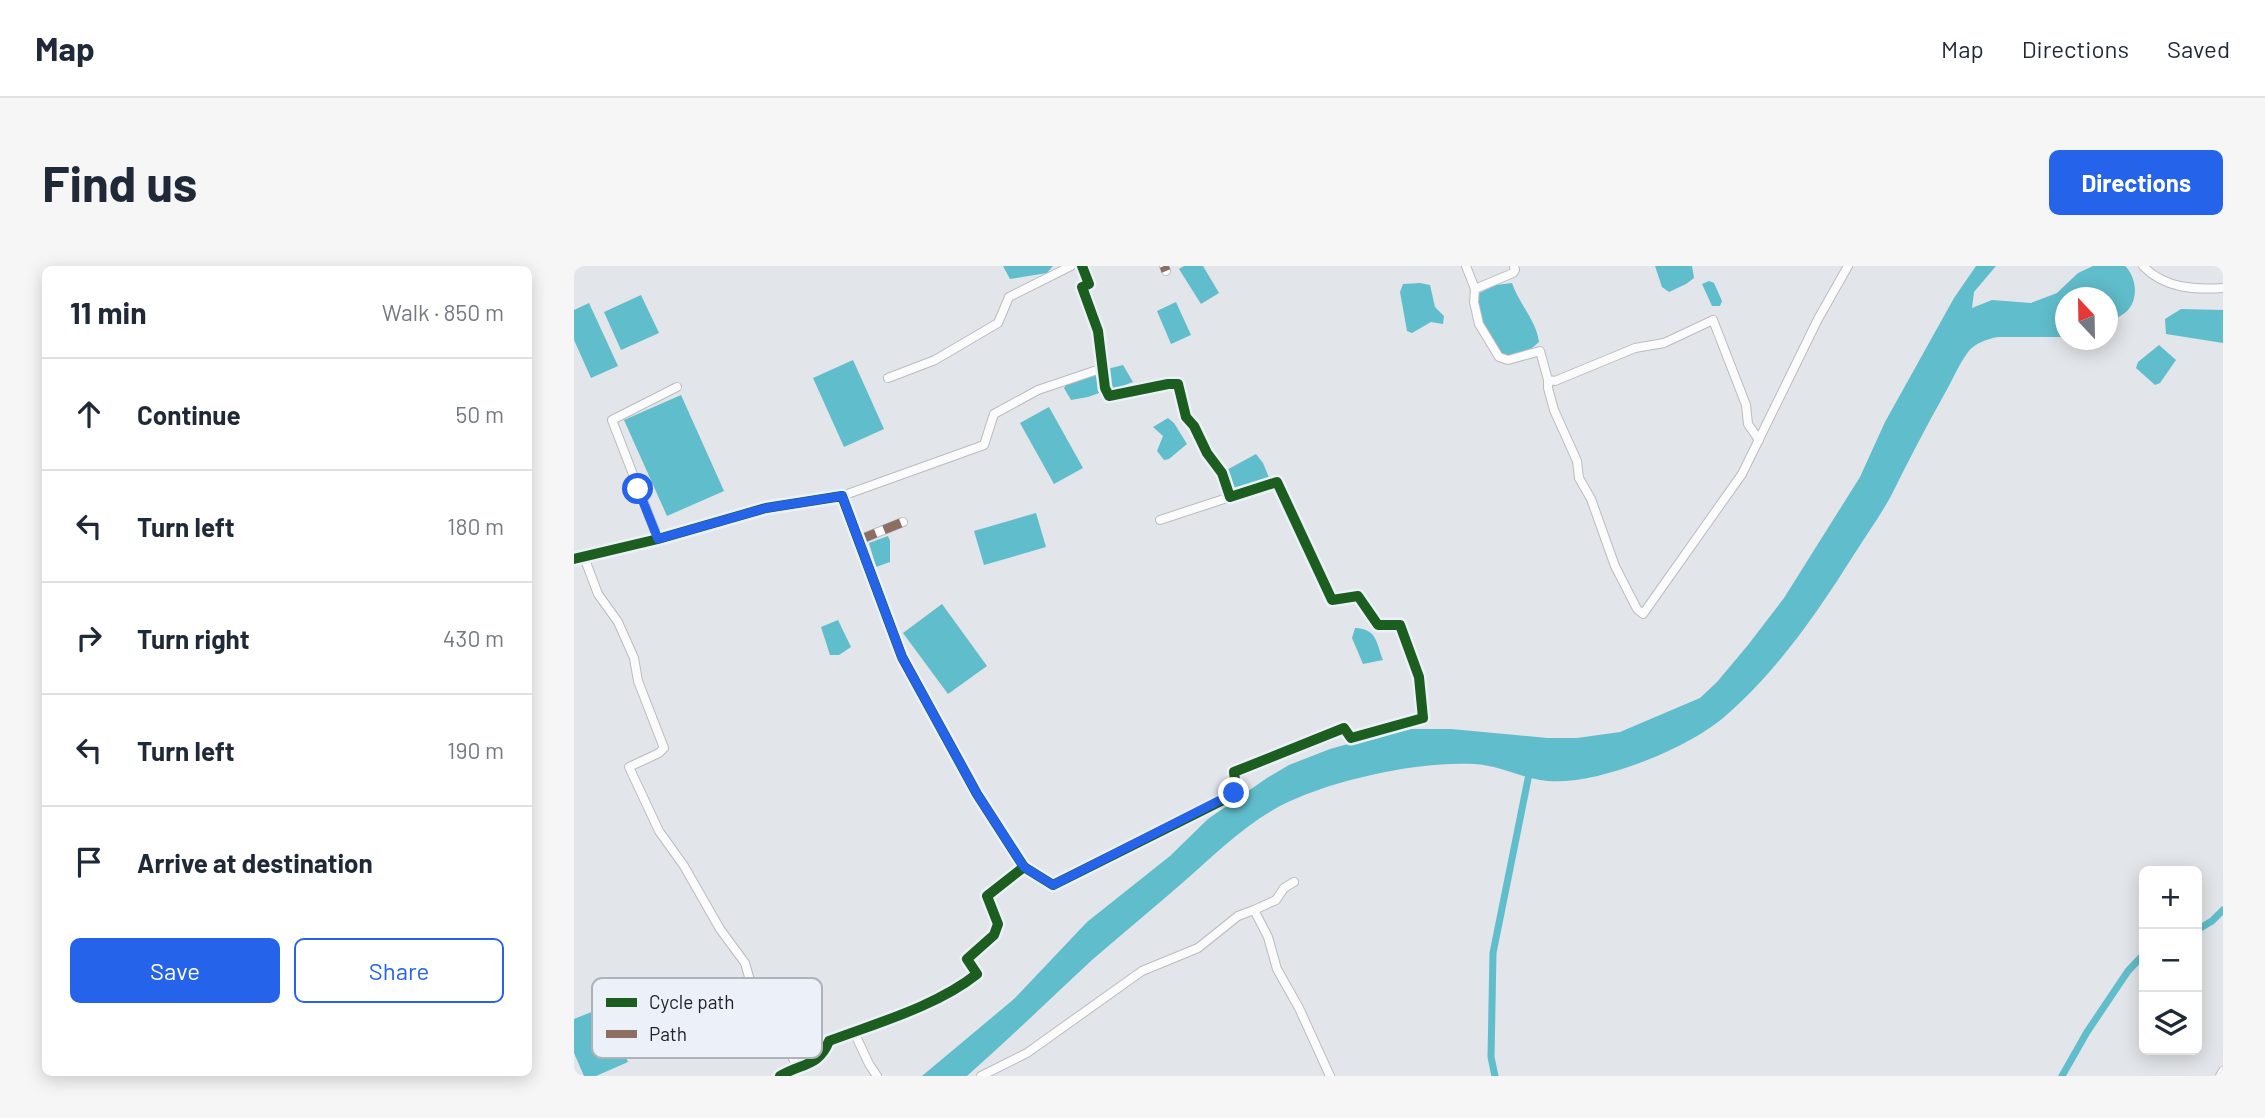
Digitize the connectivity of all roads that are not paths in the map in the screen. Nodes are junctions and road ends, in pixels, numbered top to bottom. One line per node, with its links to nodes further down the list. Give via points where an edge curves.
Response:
1 (1070, 266): 10 (street, via 1009,297 998,323 960,347)
2 (1082, 266): 9 (street, via 1089,284 1082,288 1098,331)
3 (1466, 266): 8 (street)
4 (1514, 266): 8 (street, via 1513,273)
5 (1849, 266): 13 (street)
6 (2143, 266): 7 (street, via 2170,285)
7 (2223, 288)
8 (1475, 289): 11 (street, via 1479,324 1499,357 1508,360 1540,351)
9 (1103, 368): 14 (street, via 1038,390 994,414 984,445); 15 (street, via 1110,396 1178,384 1186,417 1222,473)
10 (888, 378)
11 (1548, 380): 13 (street, via 1634,348 1664,343 1713,320 1746,405 1748,424); 13 (street, via 1579,478 1599,517 1615,566 1643,614 1742,474)
12 (677, 387): 18 (street, via 612,420)
13 (1759, 440)
14 (842, 496): 18 (street, via 766,508); 19 (street)
15 (1230, 497): 16 (street); 22 (street, via 1277,482 1332,600 1358,596 1378,625 1400,625 1419,677 1423,718 1351,738 1344,729 1234,772 1236,788 1229,797 1053,885)
16 (1160, 520)
17 (903, 522): 19 (street)
18 (658, 539): 20 (street)
19 (859, 540): 22 (street, via 902,657 977,794)
20 (584, 557): 21 (street); 25 (street, via 598,594 618,622 634,658 664,748 629,767 659,831 745,963)
21 (574, 559)
22 (1024, 867): 26 (street, via 987,896 998,924 994,936 967,959 977,974 961,987)
23 (1294, 882): 24 (street, via 1283,888 1276,900)
24 (1254, 910): 34 (street, via 1238,916 1198,948 1142,971 1027,1053); 35 (street, via 1277,969)
25 (749, 978)
26 (855, 1032): 27 (street, via 830,1041); 33 (street)
27 (822, 1054)
28 (793, 1058): 30 (street)
29 (818, 1058): 30 (street)
30 (797, 1067): 32 (street)
31 (2223, 1071): 36 (street)
32 (780, 1076)
33 (877, 1076)
34 (981, 1076)
35 (1330, 1076)
36 (2220, 1076)

